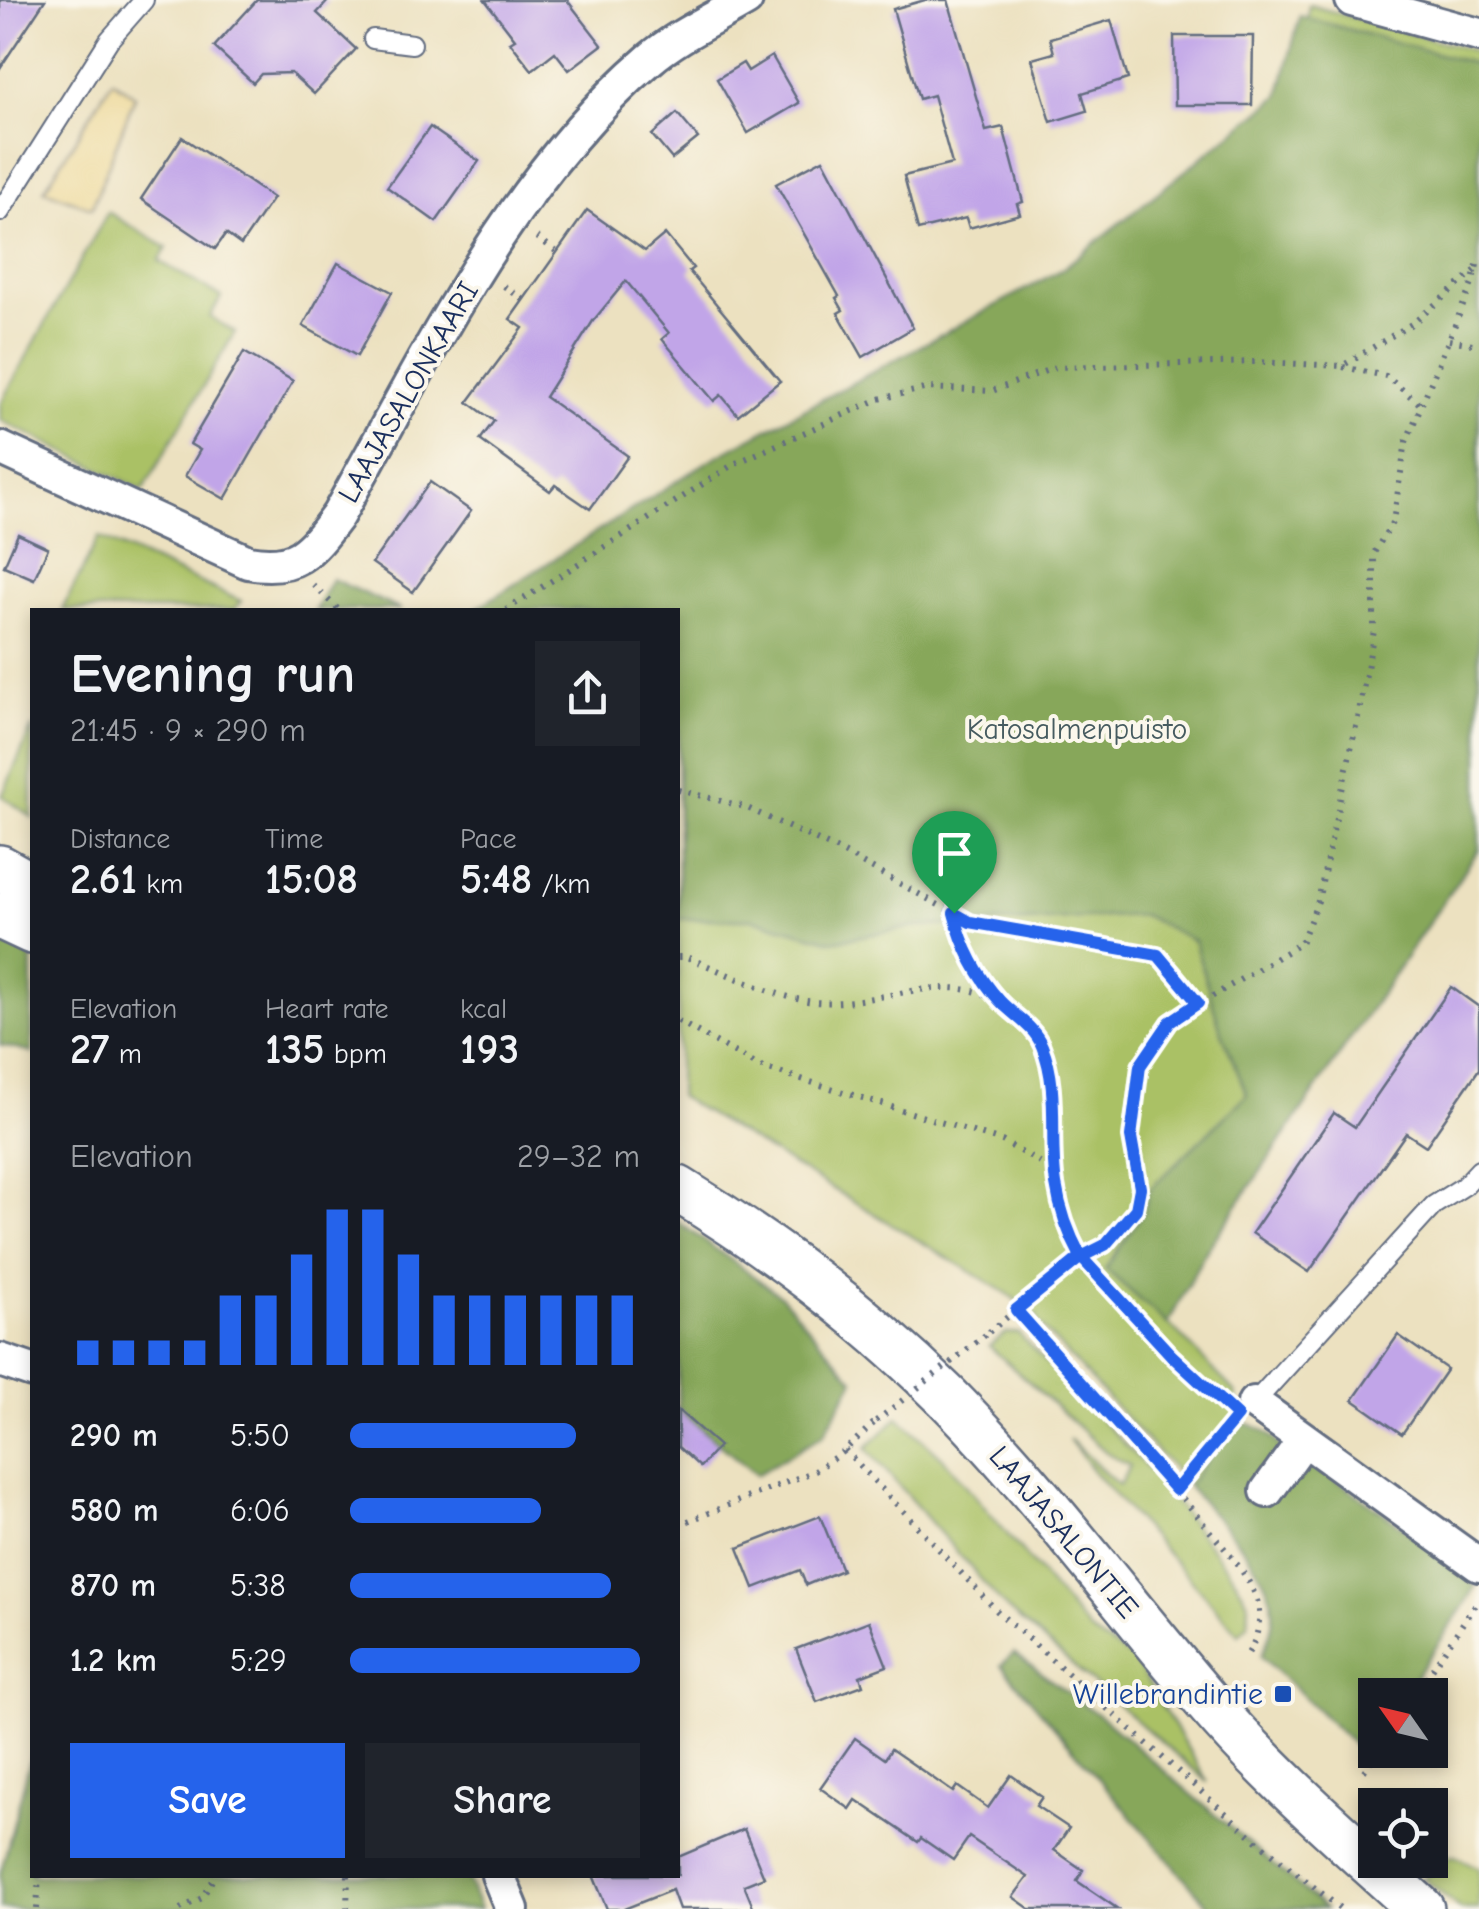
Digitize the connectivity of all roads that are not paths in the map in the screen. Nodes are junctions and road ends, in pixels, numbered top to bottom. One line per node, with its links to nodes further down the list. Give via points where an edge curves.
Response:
1 (144, 0): 7 (lane, via 109,40)
2 (746, 0): 8 (street, LAAJASALONKAARI, via 652,58 552,163 471,281 338,515 291,563 248,562)
3 (1352, 0): 4 (street)
4 (1479, 35)
5 (373, 39): 6 (lane)
6 (412, 44)
7 (0, 212)
8 (0, 448)
9 (0, 868): 10 (main road)
10 (30, 885)
11 (0, 916): 12 (main road)
12 (30, 931)
13 (1479, 1170): 17 (lane, via 1434,1205)
14 (680, 1190): 23 (main road, LAAJASALONTIE, via 786,1259 947,1398 1252,1752)
15 (0, 1360): 16 (street)
16 (30, 1370)
17 (1246, 1409): 18 (street)
18 (1303, 1441): 19 (street); 20 (street)
19 (1267, 1491)
20 (1479, 1565)
21 (499, 1878): 22 (street)
22 (512, 1909)
23 (1420, 1909)

